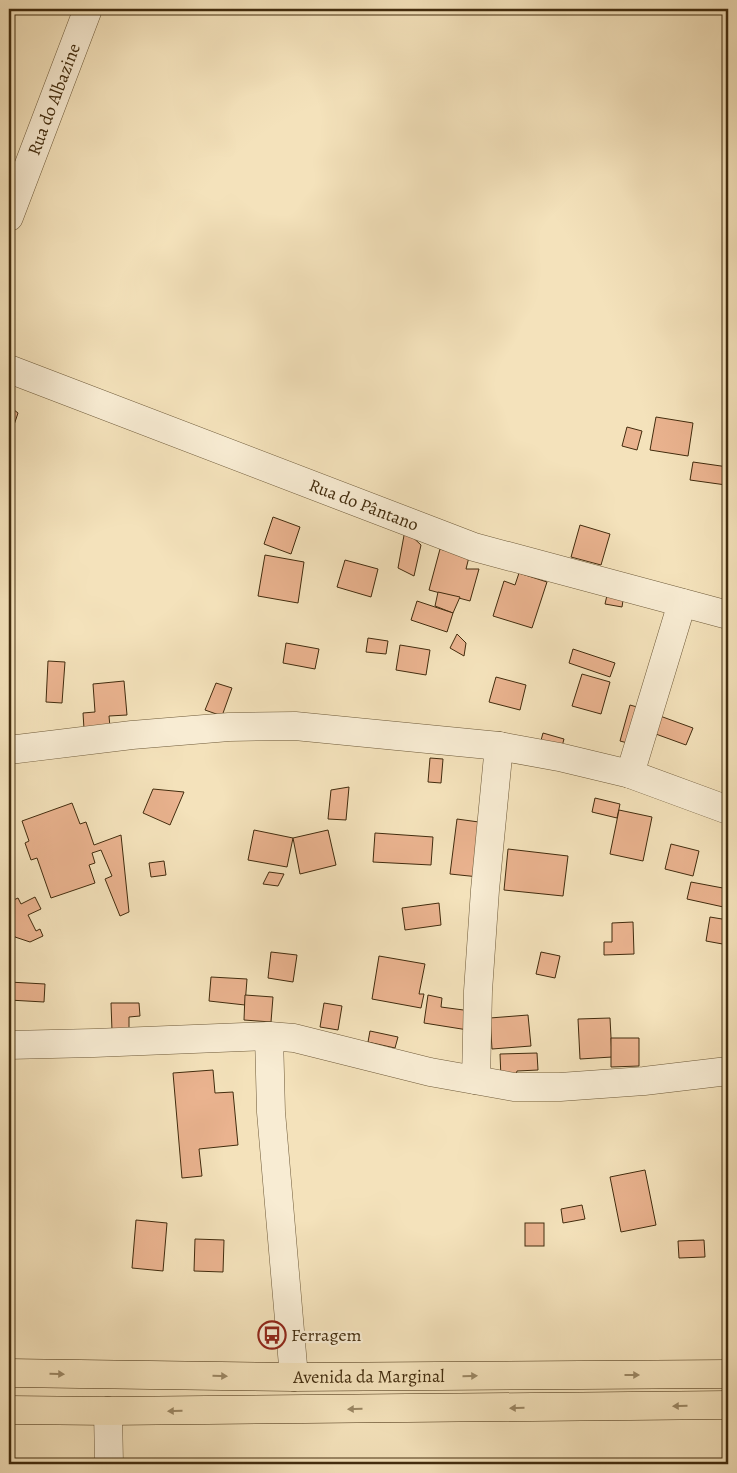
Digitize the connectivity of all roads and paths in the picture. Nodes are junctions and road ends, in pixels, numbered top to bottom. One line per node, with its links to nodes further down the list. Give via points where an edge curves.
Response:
1 (88, 9): 2 (street, Rua do Albazine)
2 (9, 217)
3 (9, 369): 4 (street, Rua do Pântano, via 474,547)
4 (682, 602): 5 (street, Rua do Pântano); 8 (street)
5 (728, 615)
6 (500, 746): 7 (street, via 262,725 132,735); 8 (street); 13 (street, via 485,890)
7 (9, 750)
8 (630, 774): 9 (street)
9 (728, 810)
10 (269, 1036): 11 (street); 13 (street, via 294,1038 430,1072); 16 (street, via 271,1112)
11 (9, 1044)
12 (728, 1071): 13 (street, via 560,1088 514,1087)
13 (476, 1080)
14 (9, 1373): 16 (main road, Avenida da Marginal, one-way to 16)
15 (728, 1374): 16 (main road, Avenida da Marginal, one-way to 15)
16 (294, 1378)
17 (728, 1405): 19 (main road, Avenida da Marginal, one-way to 19)
18 (9, 1410): 19 (main road, Avenida da Marginal)
19 (108, 1411): 20 (street)
20 (109, 1464)

